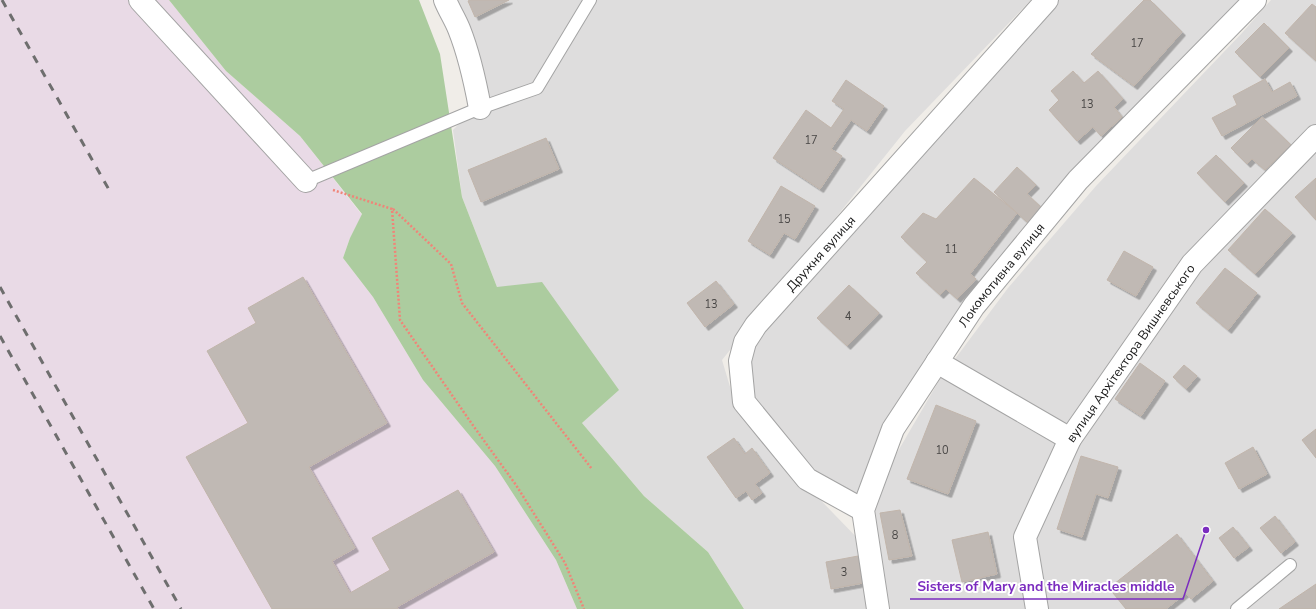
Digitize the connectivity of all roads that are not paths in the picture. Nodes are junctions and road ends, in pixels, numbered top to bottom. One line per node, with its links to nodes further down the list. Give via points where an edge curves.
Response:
1 (140, 0): 8 (street)
2 (446, 0): 6 (street, via 468,56)
3 (590, 0): 6 (lane, via 537,88)
4 (1047, 0): 11 (street, Дружня вулиця, via 756,325 745,342 740,361 744,402 807,479)
5 (1255, 0): 9 (street, Локомотивна вулиця, via 1078,180 974,306)
6 (480, 108): 8 (lane)
7 (1316, 136): 10 (street, вулиця Архітектора Вишневського, via 1192,264)
8 (306, 181)
9 (937, 362): 10 (street); 11 (street, Локомотивна вулиця, via 893,429)
10 (1070, 440): 14 (street, вулиця Архітектора Вишневського, via 1024,537)
11 (863, 510): 13 (street, Локомотивна вулиця)
12 (1290, 565): 15 (lane)
13 (878, 609)
14 (1037, 609)
15 (1237, 609)

